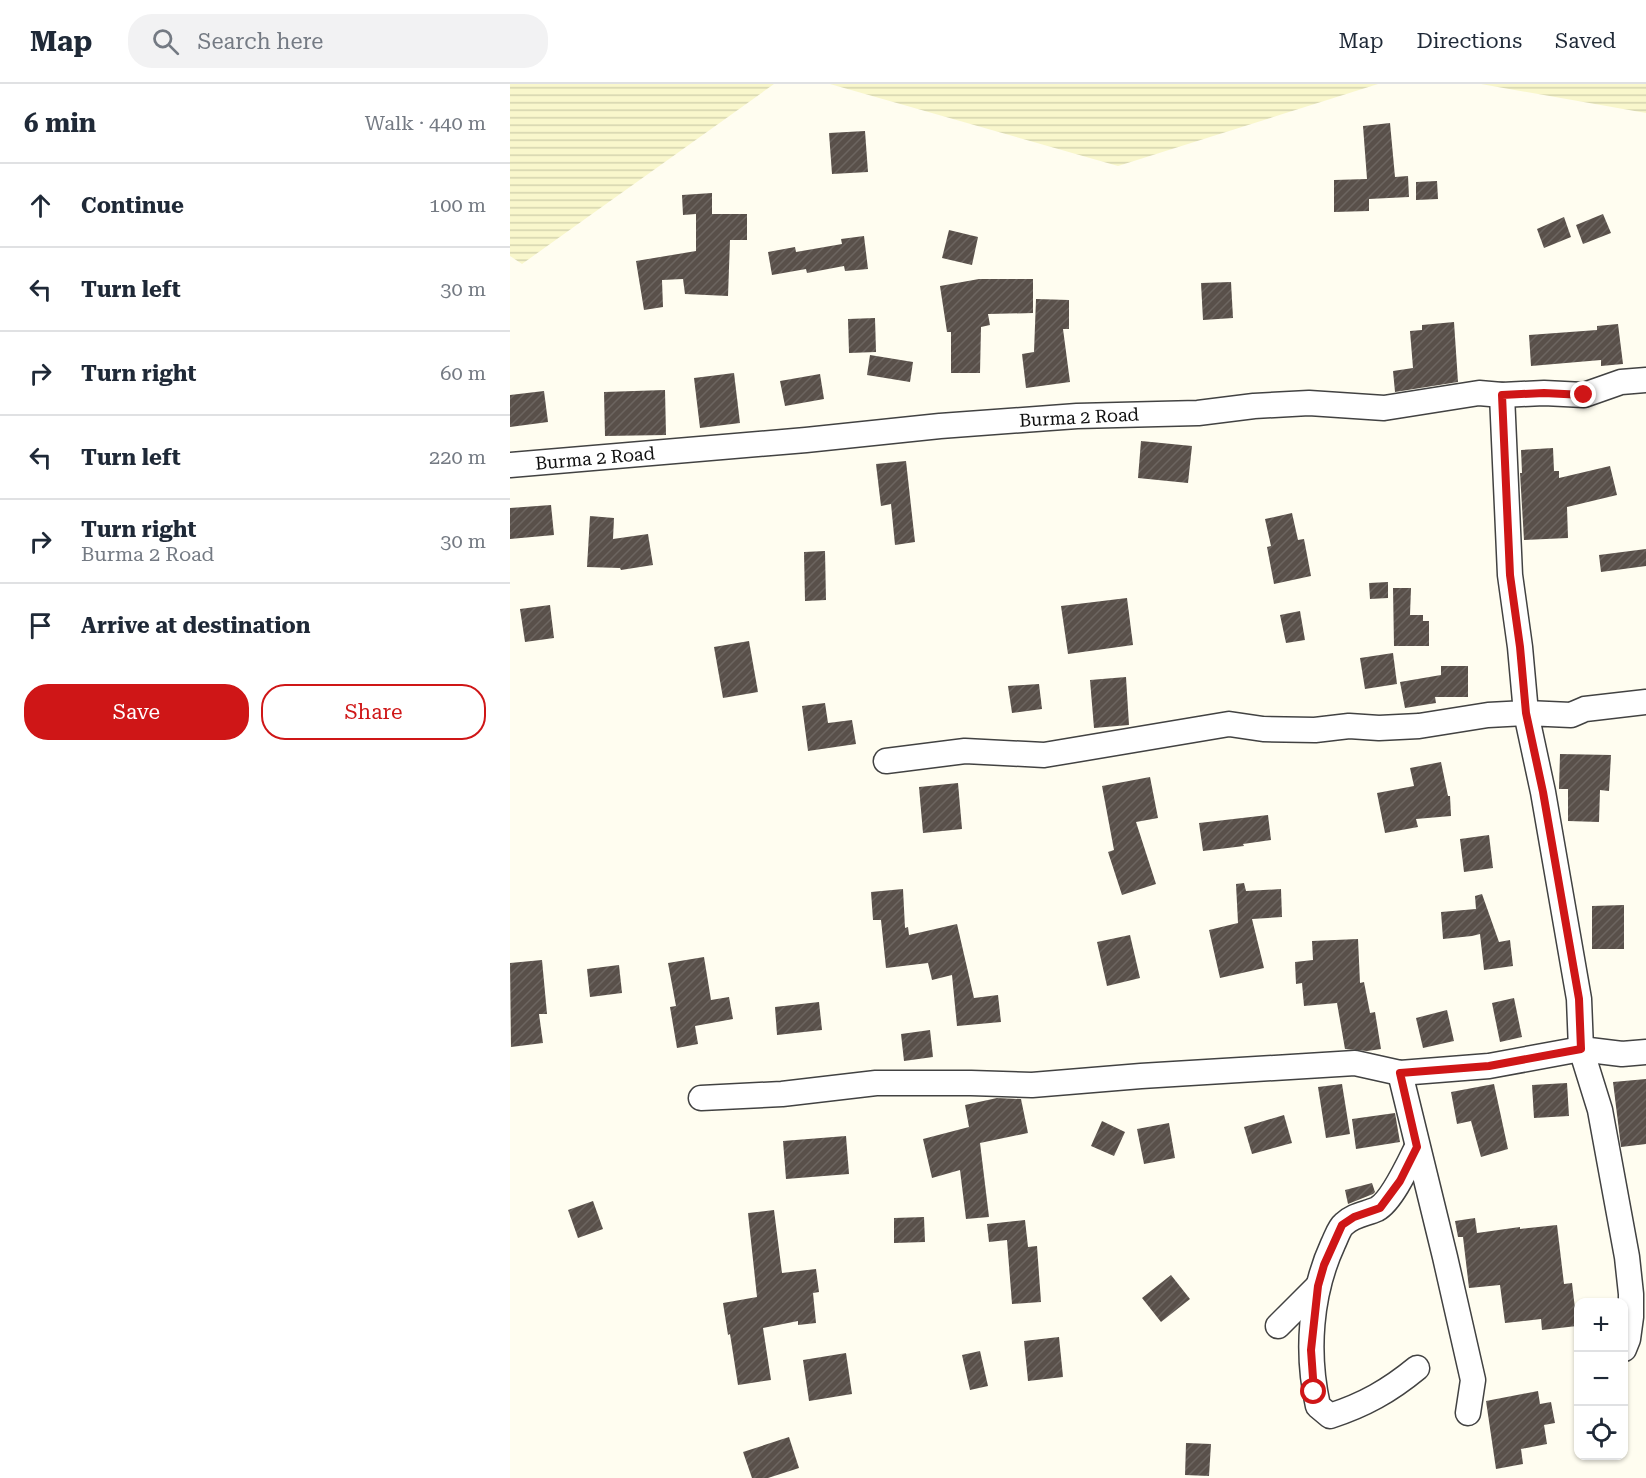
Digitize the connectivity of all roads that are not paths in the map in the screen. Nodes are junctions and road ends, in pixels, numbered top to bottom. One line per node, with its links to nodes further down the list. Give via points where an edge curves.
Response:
1 (1646, 380): 2 (street, Burma 2 Road, via 1622,382 1584,395)
2 (1502, 395): 3 (street, Burma 2 Road, via 1479,393 1384,408 1309,403 1198,413 1077,416); 5 (street, via 1510,575)
3 (510, 465)
4 (1646, 702): 5 (street, via 1585,709 1571,715)
5 (1526, 713): 6 (street, via 1379,728 1263,729 1229,724 1044,755 965,751); 7 (street, via 1579,999)
6 (886, 761)
7 (1581, 1049): 8 (street, via 1622,1054); 9 (street, via 1489,1066); 14 (street, via 1600,1110 1627,1257 1631,1317)
8 (1646, 1052)
9 (1400, 1073): 10 (street, via 1355,1063 1032,1085 876,1083); 11 (street)
10 (701, 1098)
11 (1417, 1147): 12 (street, via 1400,1181 1380,1208 1342,1225); 16 (street, via 1473,1380)
12 (1318, 1286): 13 (street); 15 (street, via 1311,1350 1318,1407 1330,1416 1345,1412 1393,1388)
13 (1278, 1326)
14 (1628, 1339)
15 (1417, 1368)
16 (1468, 1413)

